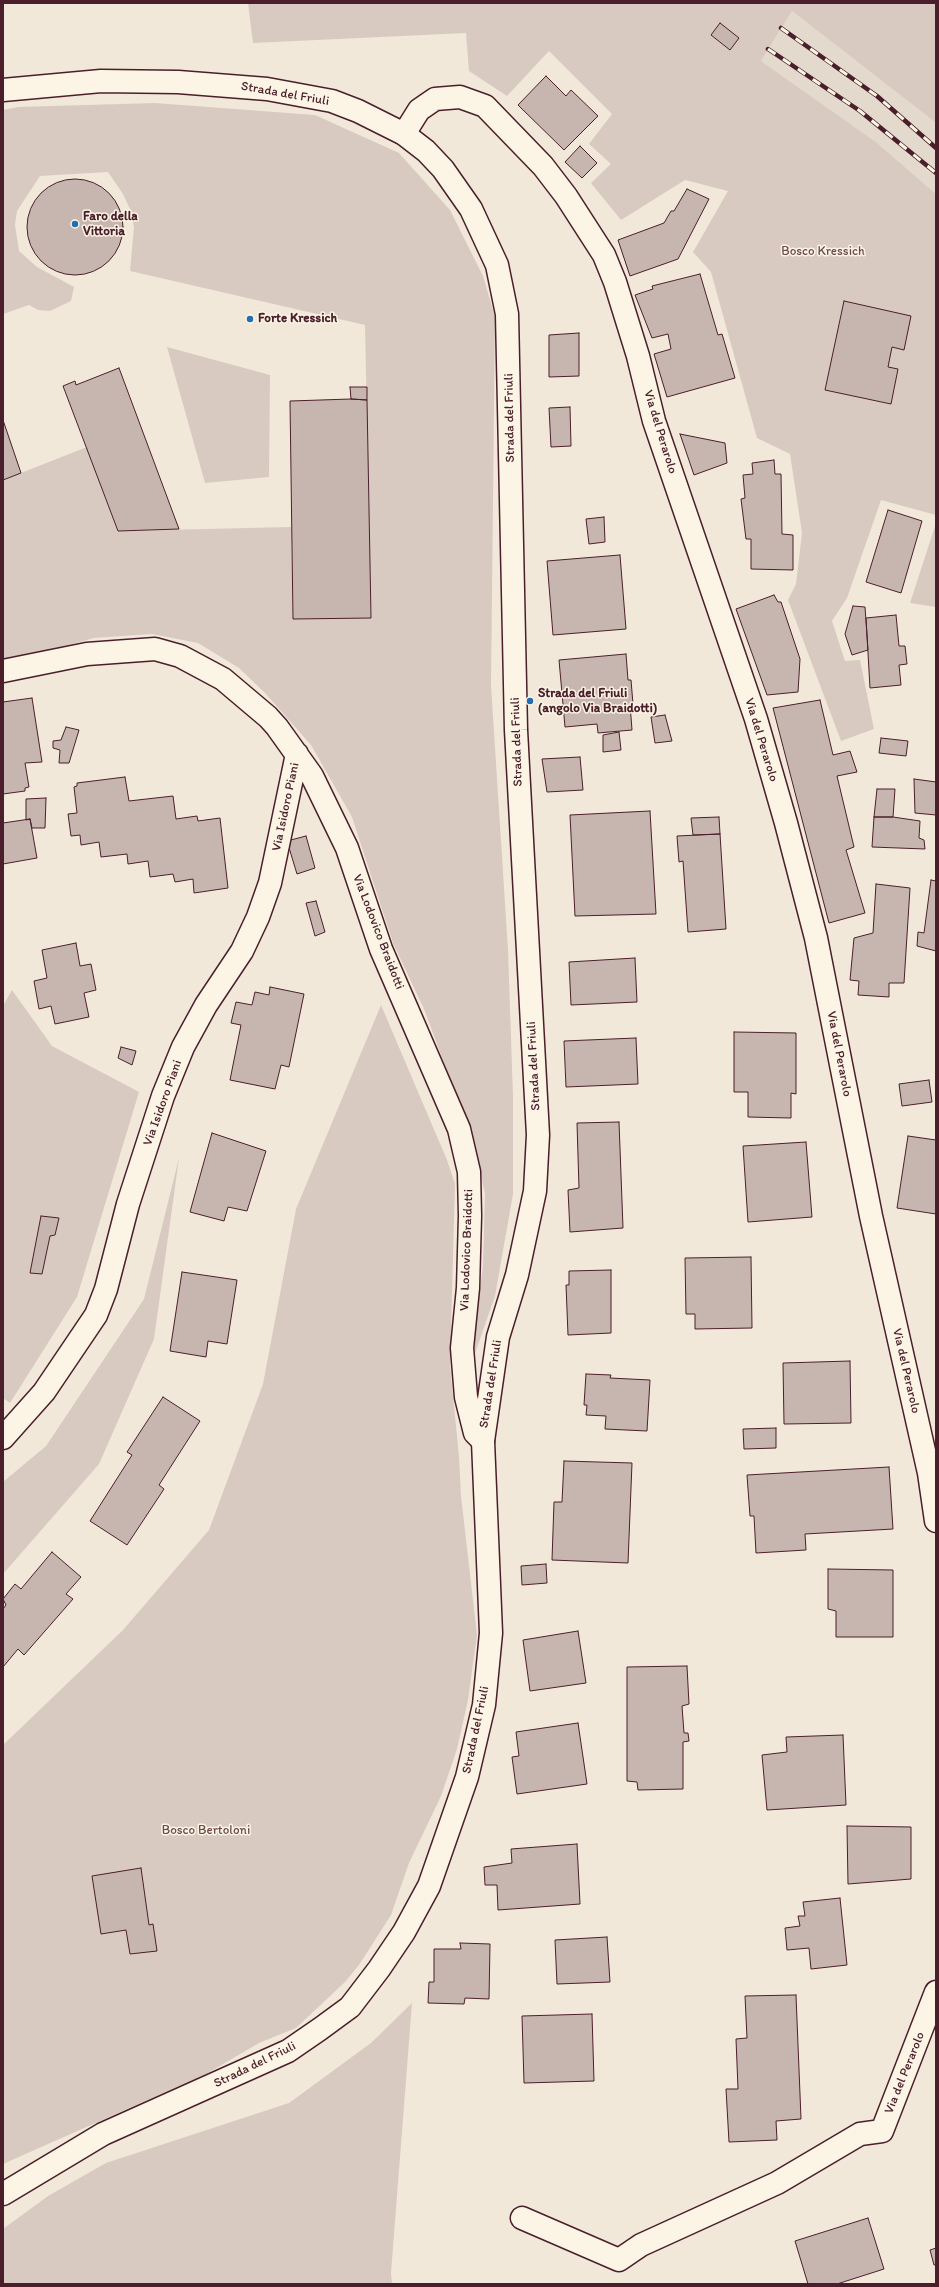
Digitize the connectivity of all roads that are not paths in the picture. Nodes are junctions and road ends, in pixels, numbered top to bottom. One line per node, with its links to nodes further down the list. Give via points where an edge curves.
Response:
1 (3, 90): 2 (street, Strada del Friuli, via 101,82 178,82 267,88 332,102 358,111)
2 (404, 134): 6 (street, Strada del Friuli, via 426,151 443,169 471,210 497,265 507,314 516,730 538,1135 535,1191 517,1274 498,1337); 7 (street, Via del Perarolo, via 419,110 435,99 460,97 485,106 543,166 566,196 604,255 615,282 638,356 654,421 756,719 816,938 875,1236 929,1473)
3 (3, 671): 4 (street, Via Lodovico Braidotti, via 87,654 141,650 168,652 201,666 247,699 277,727)
4 (297, 754): 5 (street, Via Isidoro Piani, via 270,883 258,917 242,951 186,1040 163,1096 96,1315 44,1392); 6 (street, Via Lodovico Braidotti, via 312,776 347,848 381,949 459,1128 469,1172 470,1216 468,1288 462,1348 466,1397 475,1432)
5 (3, 1438)
6 (483, 1441): 9 (street, Strada del Friuli, via 491,1633 484,1705 467,1777 449,1833 429,1886 404,1932 350,2007 288,2051 103,2134)
7 (936, 1521)
8 (936, 1992): 10 (street, Via del Perarolo, via 882,2131 860,2134 777,2183 641,2245 619,2260)
9 (3, 2194)
10 (522, 2218)

